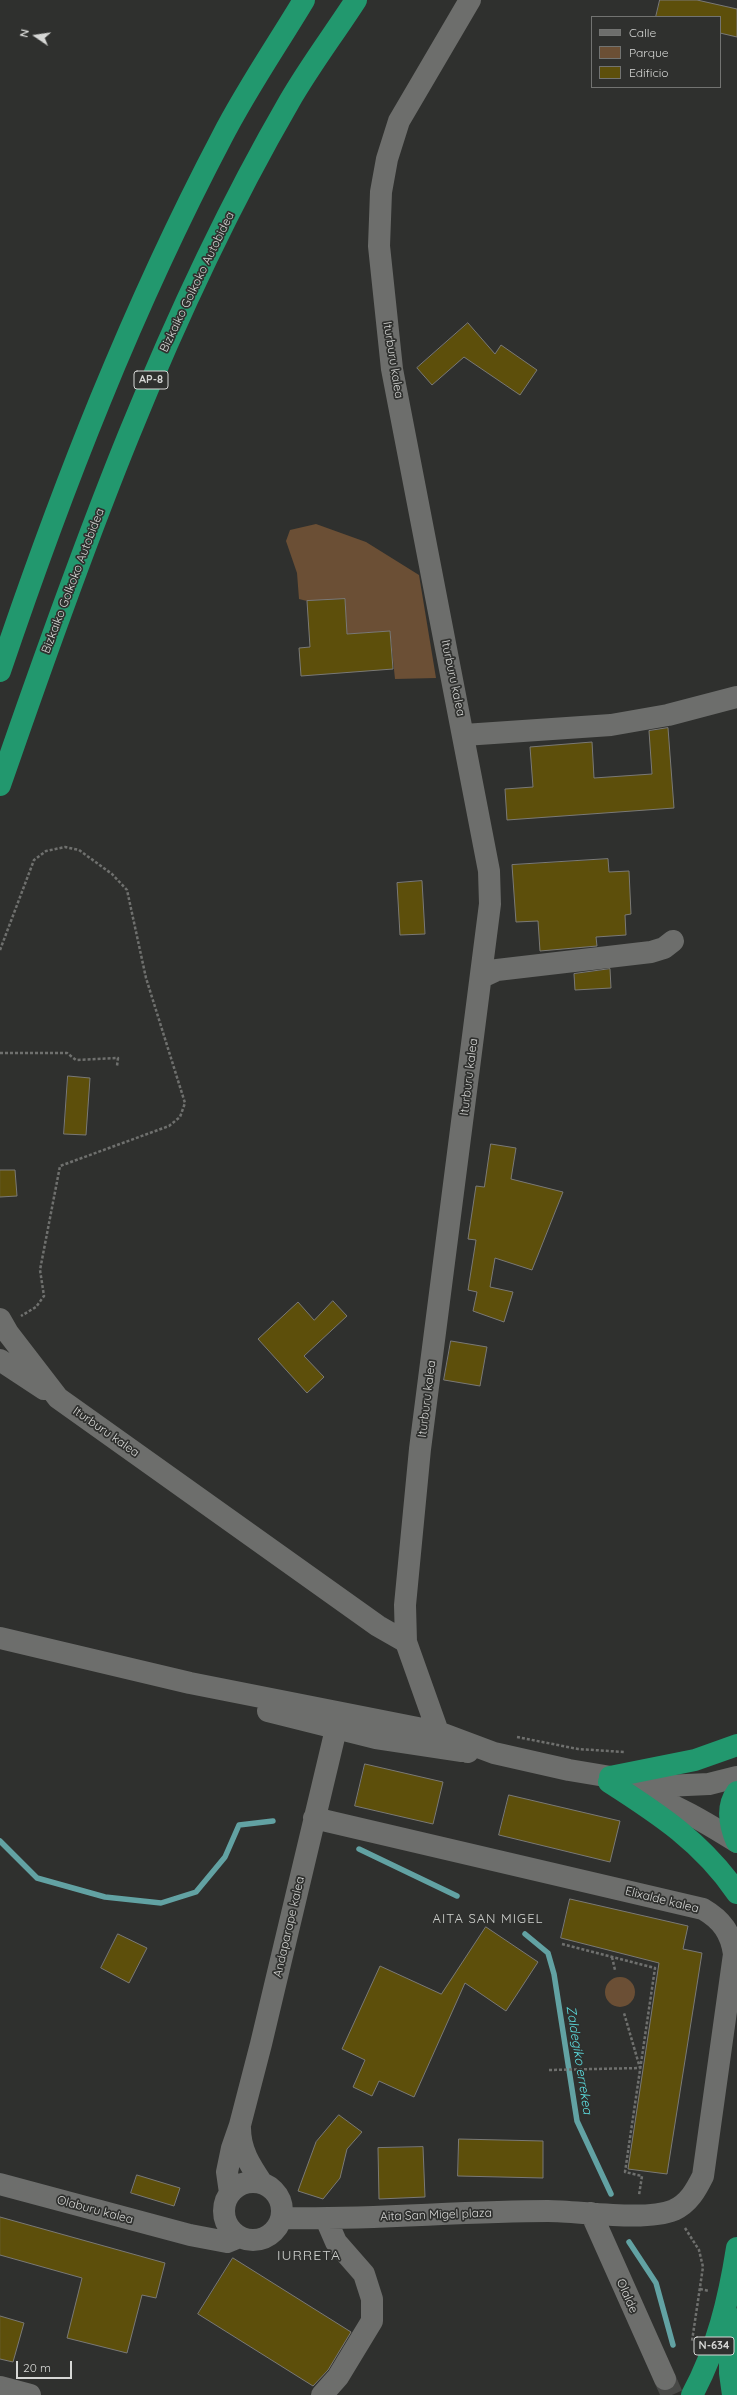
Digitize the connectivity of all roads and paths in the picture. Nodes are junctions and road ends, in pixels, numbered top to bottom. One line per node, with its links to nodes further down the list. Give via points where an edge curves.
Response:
1 (304, 0): 4 (highway, via 222,135 126,335 88,428)
2 (356, 0): 7 (highway, Bizkaiko Golkoko Autobidea / AP-8, via 290,101 205,260 165,345 62,605)
3 (470, 0): 6 (street, Iturburu kalea, via 399,121 387,159 381,192 379,246 392,369)
4 (0, 671)
5 (737, 697): 6 (street, via 668,715 612,725)
6 (464, 735): 10 (street, Iturburu kalea, via 489,871 490,904)
7 (0, 785)
8 (673, 941): 10 (street, via 664,948 651,952 497,970)
9 (0, 950): 13 (path, via 34,860 46,851 65,847 79,850 112,874 127,890 146,978 185,1103 180,1117 168,1126 60,1166 40,1270 44,1296 36,1307)
10 (482, 978): 17 (street, Iturburu kalea, via 420,1449 405,1605)
11 (0, 1053): 12 (path, via 67,1053 76,1060 118,1058)
12 (117, 1066)
13 (2, 1323): 15 (street, Iturburu kalea)
14 (0, 1360): 15 (street, Iturburu kalea)
15 (58, 1398): 17 (street, Iturburu kalea, via 378,1626)
16 (0, 1638): 18 (street)
17 (406, 1642): 22 (street)
18 (190, 1683): 19 (street); 21 (street, via 265,1710)
19 (249, 1693): 20 (street); 21 (street, via 269,1703 320,1716)
20 (410, 1726): 21 (street, via 391,1730 351,1724); 22 (street)
21 (336, 1729): 25 (street, via 376,1738); 31 (street, Andaparape kalea)
22 (438, 1732): 25 (street); 27 (street)
23 (514, 1738): 26 (path, via 520,1736 578,1749)
24 (737, 1745): 29 (highway, via 694,1760)
25 (468, 1752): 27 (street, via 482,1755)
26 (629, 1752)
27 (494, 1753): 29 (street)
28 (737, 1777): 29 (street, via 709,1784 665,1786)
29 (609, 1780): 32 (street, via 666,1801 703,1820); 33 (highway, via 696,1843)
30 (737, 1792): 32 (highway, via 730,1810 731,1827)
31 (314, 1818): 40 (street, Andaparape kalea); 45 (street, Elixalde kalea, via 703,1910 717,1917 731,1938 734,1954 703,2176 691,2197 674,2210 657,2214)
32 (737, 1842)
33 (737, 1893)
34 (562, 1944): 35 (path)
35 (612, 1957): 36 (path); 38 (path, via 655,1968)
36 (616, 1970)
37 (624, 2013): 38 (path)
38 (640, 2068): 39 (path); 43 (path, via 625,2172 642,2176)
39 (549, 2070)
40 (240, 2125): 41 (street, via 240,2143); 44 (street, via 227,2172)
41 (262, 2183): 44 (street, via 244,2183); 46 (street, via 270,2187 278,2197 283,2209)
42 (0, 2184): 49 (street, Olaburu kalea)
43 (638, 2200)
44 (227, 2202): 49 (street); 50 (street, via 228,2225)
45 (591, 2213): 47 (street, Aita San Migel plaza, via 548,2211); 54 (street, Olalde)
46 (282, 2218): 47 (street, Aita San Migel plaza); 50 (street, via 278,2226 265,2238 257,2240)
47 (326, 2219): 57 (street, via 336,2242 364,2274 372,2299 372,2321 338,2377)
48 (684, 2226): 53 (path, via 699,2250 703,2267)
49 (190, 2235): 50 (street, Olaburu kalea, via 227,2242)
50 (240, 2237)
51 (737, 2248): 52 (highway, N-634)
52 (730, 2294): 58 (highway, N-634, via 707,2367); 59 (highway, N-634, via 730,2373)
53 (691, 2348)
54 (665, 2379)
55 (0, 2387): 56 (street)
56 (30, 2395)
57 (322, 2395)
58 (692, 2395)
59 (733, 2395)

